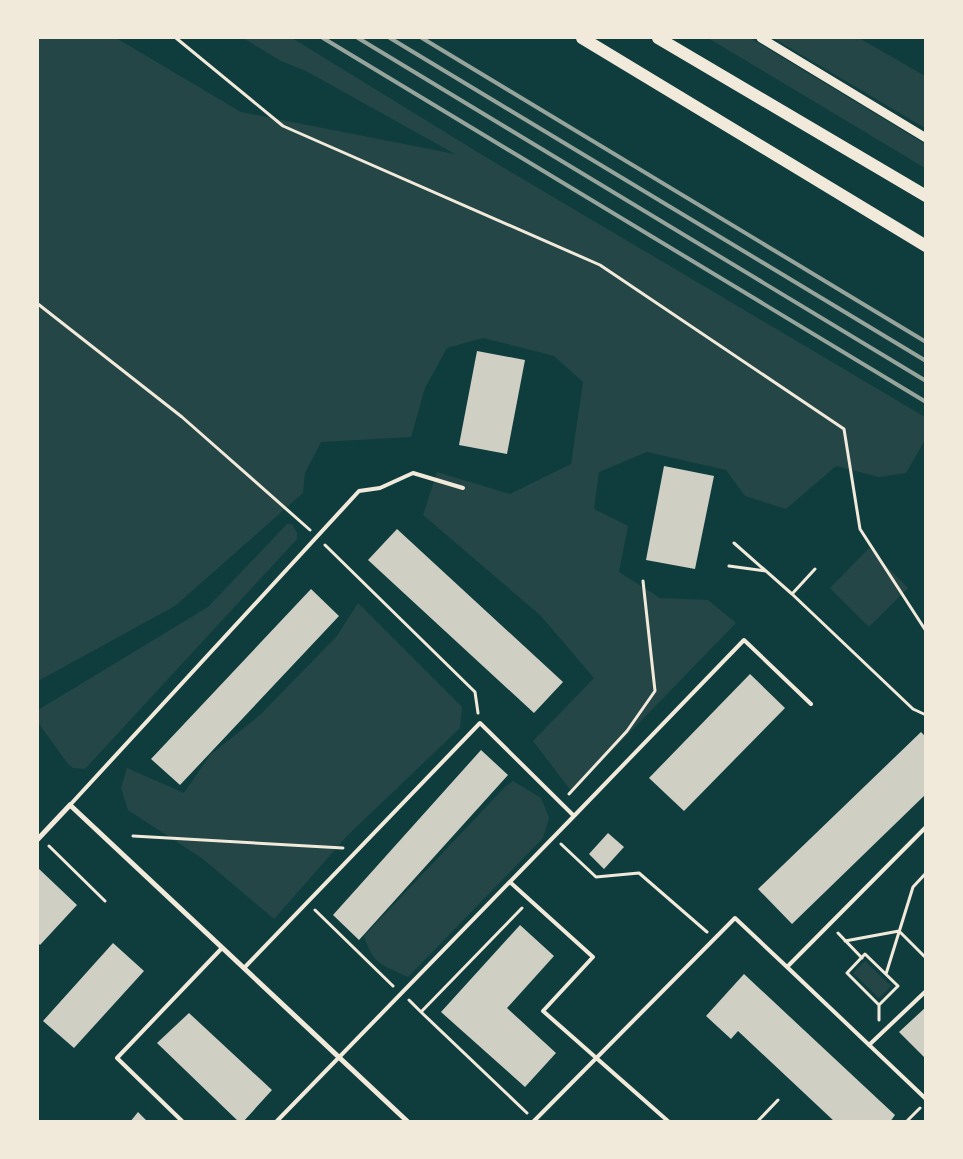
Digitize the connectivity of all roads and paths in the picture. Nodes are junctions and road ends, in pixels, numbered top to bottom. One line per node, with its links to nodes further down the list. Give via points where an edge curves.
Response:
1 (176, 38): 17 (path, via 283,126 600,265 844,429 860,529)
2 (582, 38): 7 (main road)
3 (658, 38): 6 (main road)
4 (761, 38): 5 (street)
5 (926, 138)
6 (926, 196)
7 (926, 246)
8 (38, 304): 10 (path, via 182,417)
9 (463, 488): 10 (lane, via 413,472 380,488 359,491)
10 (316, 536): 20 (path, via 475,692); 22 (lane)
11 (734, 542): 14 (path)
12 (729, 566): 14 (path)
13 (815, 569): 16 (path)
14 (766, 571): 16 (path)
15 (643, 581): 21 (path, via 655,691 627,731)
16 (792, 594): 19 (path, via 913,709)
17 (926, 631)
18 (811, 704): 23 (lane, via 744,640)
19 (926, 715)
20 (480, 723): 21 (lane); 28 (lane)
21 (560, 804): 23 (lane)
22 (70, 805): 26 (street); 38 (street)
23 (574, 816): 27 (lane)
24 (926, 827): 34 (lane)
25 (133, 836): 28 (path)
26 (39, 838): 31 (path)
27 (554, 838): 30 (lane); 36 (path, via 596,877 639,873)
28 (359, 849): 33 (lane)
29 (926, 873): 35 (path, via 913,887)
30 (510, 883): 32 (lane); 45 (lane)
31 (105, 901)
32 (529, 901): 46 (path); 49 (lane, via 593,958 543,1011)
33 (307, 902): 42 (lane); 45 (path)
34 (830, 925): 37 (path); 41 (lane)
35 (899, 931): 37 (path); 40 (path); 43 (path)
36 (714, 939): 41 (lane, via 735,918); 49 (lane)
37 (845, 941): 39 (path)
38 (222, 948): 42 (street); 53 (lane, via 117,1058)
39 (862, 958): 43 (path, via 865,954); 43 (path, via 847,973 879,1005 898,986)
40 (926, 958)
41 (787, 967): 47 (lane)
42 (244, 968): 48 (street)
43 (886, 974)
44 (926, 991): 47 (lane)
45 (401, 993): 46 (path); 48 (lane)
46 (421, 1012): 52 (path)
47 (869, 1045): 51 (lane)
48 (338, 1056): 54 (lane); 55 (street)
49 (598, 1058): 52 (lane); 56 (lane)
50 (778, 1100): 57 (path)
51 (926, 1100): 58 (path)
52 (534, 1121)
53 (183, 1122)
54 (276, 1122)
55 (408, 1122)
56 (669, 1122)
57 (758, 1122)
58 (906, 1122)

